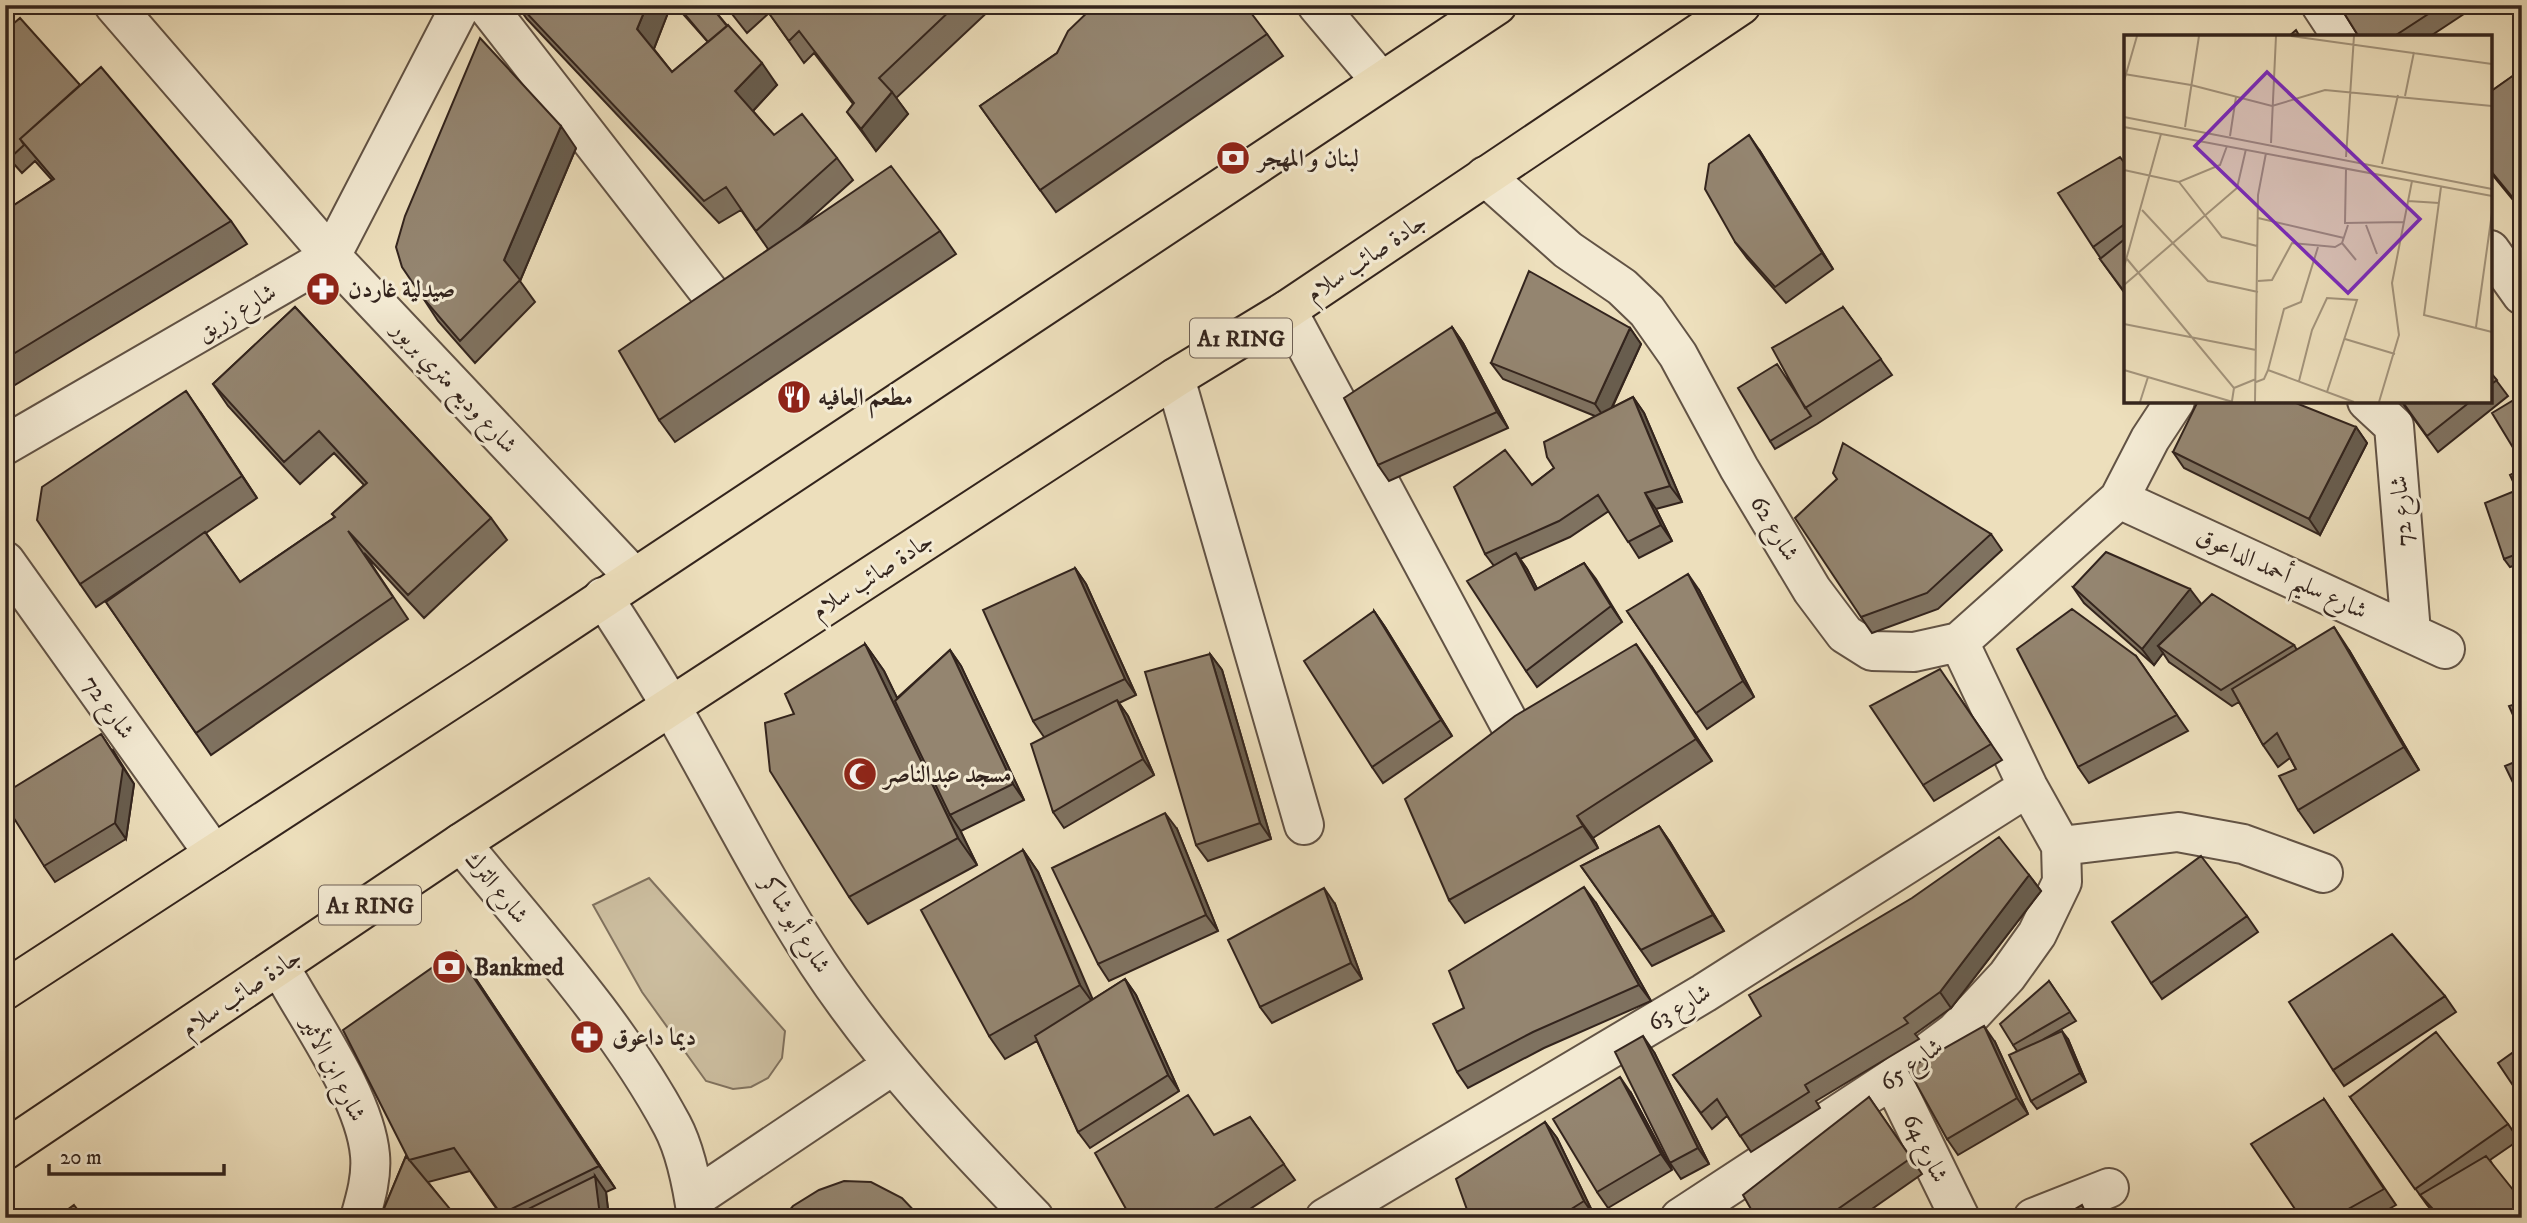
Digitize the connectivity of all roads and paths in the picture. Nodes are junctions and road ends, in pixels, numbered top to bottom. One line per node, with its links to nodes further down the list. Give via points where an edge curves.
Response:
1 (114, 5): 12 (street, شارع وديع متري بربور)
2 (461, 5): 12 (street)
3 (486, 5): 14 (street)
4 (1317, 5): 9 (street)
5 (1497, 5): 9 (highway)
6 (1741, 5): 10 (highway, جادة صائب سلام / A1 RING)
7 (2321, 5): 8 (street)
8 (2341, 35)
9 (1381, 81): 22 (highway)
10 (1485, 176): 15 (highway, جادة صائب سلام / A1 RING); 24 (street, شارع 62, via 1568,250 1622,287 1647,311 1678,355 1812,590 1845,634 1872,651 1914,652)
11 (2492, 253): 13 (street)
12 (331, 256): 19 (street, شارع زريق); 22 (street, شارع وديع متري بربور)
13 (2522, 295)
14 (720, 306)
15 (1287, 310): 16 (highway, جادة صائب سلام / A1 RING); 27 (street)
16 (1175, 379): 26 (highway, جادة صائب سلام / A1 RING); 29 (street)
17 (2174, 402): 20 (street)
18 (2368, 402): 23 (street, شارع 72, via 2394,426)
19 (5, 445)
20 (2119, 499): 23 (street, شارع سليم أحمد الداعوق); 24 (street, شارع 62)
21 (5, 561): 32 (street, شارع 72)
22 (619, 587): 26 (street, شارع أبو شاكر); 32 (highway)
23 (2411, 632): 25 (street, شارع سليم أحمد الداعوق)
24 (1959, 642): 28 (street, شارع 65)
25 (2445, 649)
26 (672, 708): 30 (highway, جادة صائب سلام / A1 RING); 36 (street, شارع أبو شاكر, via 812,953)
27 (1510, 725)
28 (2028, 788): 31 (street, شارع 65); 43 (street, شارع 63, via 1704,993)
29 (1304, 825)
30 (461, 843): 34 (highway, جادة صائب سلام / A1 RING); 40 (street, شارع الترك, via 634,1064 673,1128)
31 (2061, 846): 33 (street, via 2178,832 2243,844); 37 (street, شارع 65, via 2062,882 2037,934 2007,976 1955,1032)
32 (214, 854): 35 (highway)
33 (2323, 873)
34 (280, 967): 38 (highway, جادة صائب سلام / A1 RING); 41 (street, شارع ابن الأثير, via 332,1058 367,1136 369,1186)
35 (5, 990)
36 (893, 1065): 40 (street); 42 (street, شارع أبو شاكر, via 948,1130)
37 (1892, 1079): 44 (street, شارع 65); 45 (street, شارع 64)
38 (5, 1150)
39 (2109, 1188): 46 (street)
40 (696, 1208)
41 (360, 1218)
42 (1034, 1218)
43 (1325, 1218)
44 (1680, 1218)
45 (1960, 1218)
46 (2033, 1218)

